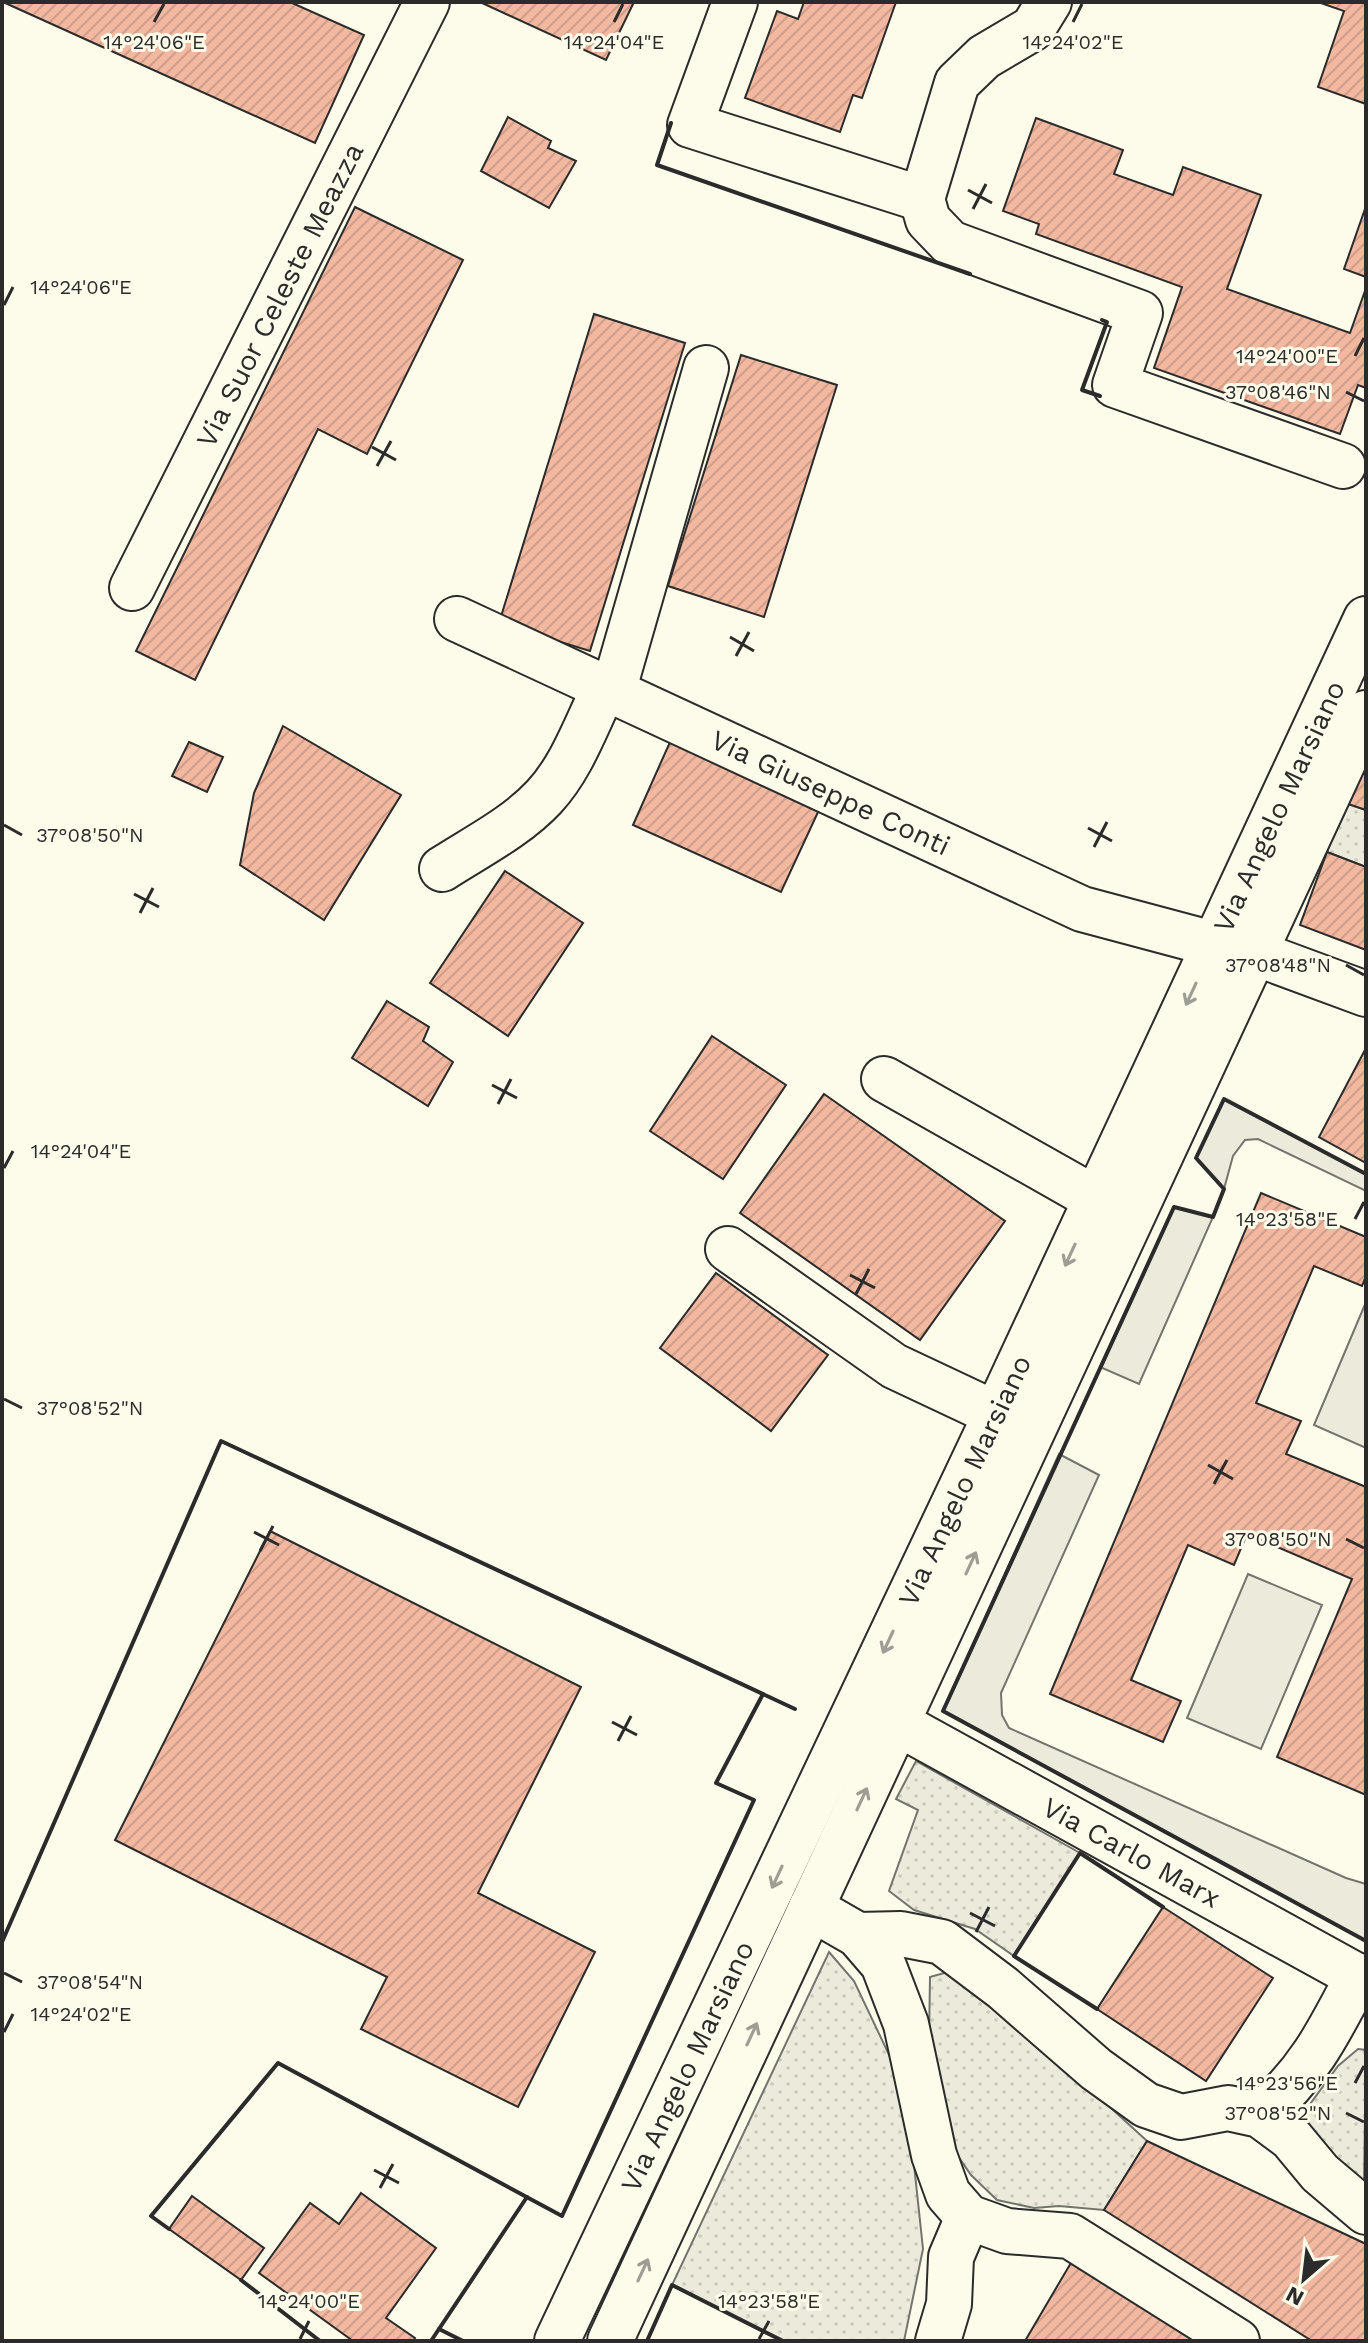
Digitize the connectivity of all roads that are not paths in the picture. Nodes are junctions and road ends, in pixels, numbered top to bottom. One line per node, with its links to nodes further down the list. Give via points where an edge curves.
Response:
1 (735, 2): 4 (street, via 690,125)
2 (1049, 2): 4 (street, via 1033,28 984,57 957,83)
3 (418, 5): 7 (street, Via Suor Celeste Meazza)
4 (922, 199): 6 (street, via 928,220 950,243 1140,313 1115,385)
5 (706, 368): 10 (street)
6 (1343, 466)
7 (132, 588)
8 (457, 619): 10 (street, Via Giuseppe Conti)
9 (1366, 619): 13 (street, Via Angelo Marsiano)
10 (608, 690): 12 (street, via 544,797); 13 (street, Via Giuseppe Conti, via 1082,909)
11 (1366, 713): 13 (street, Via Angelo Marsiano)
12 (442, 869)
13 (1234, 949): 14 (street, Via Giuseppe Conti); 16 (street, Via Angelo Marsiano, one-way to 16); 19 (street, Via Angelo Marsiano, one-way to 13)
14 (1366, 994)
15 (884, 1079): 16 (street)
16 (1096, 1199): 18 (street, Via Angelo Marsiano, one-way to 18)
17 (728, 1249): 18 (street, via 894,1366)
18 (996, 1414): 26 (street, Via Angelo Marsiano, one-way to 26)
19 (897, 1723): 20 (street, Via Angelo Marsiano, one-way to 19); 22 (street, Via Carlo Marx)
20 (811, 1908): 21 (street); 27 (street, Via Angelo Marsiano, one-way to 20)
21 (858, 1935): 23 (street, via 901,1934 942,1942 1146,2105 1181,2117 1228,2108); 25 (street, via 883,1964 906,2024 934,2155 948,2194)
22 (1362, 1979): 23 (street, via 1320,2051 1290,2089)
23 (1260, 2115): 24 (street)
24 (1366, 2212)
25 (968, 2217): 28 (street, via 951,2257 949,2304); 29 (street, via 1007,2231 1070,2236)
26 (557, 2341)
27 (610, 2341)
28 (938, 2341)
29 (1237, 2341)

